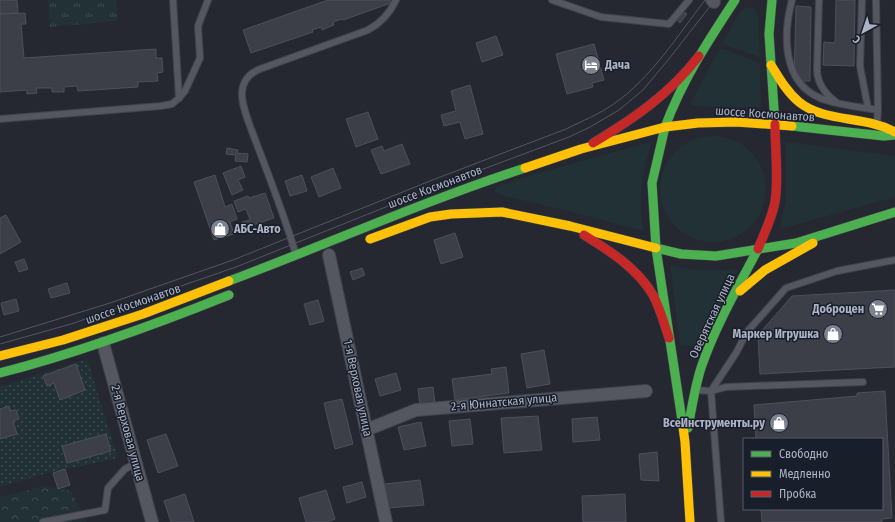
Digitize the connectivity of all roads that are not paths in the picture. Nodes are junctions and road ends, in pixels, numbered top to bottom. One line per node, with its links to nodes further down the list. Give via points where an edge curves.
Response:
1 (173, 0): 14 (lane)
2 (208, 0): 14 (lane, via 198,26 200,58 185,91)
3 (396, 0): 32 (lane, via 390,12 368,30 260,69 247,77 244,83 242,92 248,120)
4 (552, 0): 5 (lane, via 601,17 669,24)
5 (689, 0)
6 (735, 0): 12 (main road)
7 (772, 0): 13 (main road, Оверятская улица, via 769,22)
8 (792, 0): 15 (lane, via 787,50 794,75 809,92)
9 (819, 0): 15 (lane, via 818,80 824,90)
10 (862, 0): 16 (lane, via 860,66)
11 (876, 0): 17 (lane)
12 (699, 56): 21 (main road, Оверятская улица, via 676,98); 24 (main road, via 682,78 654,103)
13 (771, 65): 19 (main road, via 792,96 805,107 823,114); 20 (main road, Оверятская улица)
14 (179, 98): 18 (lane, via 172,104 161,106)
15 (838, 103): 16 (lane)
16 (868, 108): 17 (lane)
17 (878, 110): 19 (lane)
18 (0, 119)
19 (877, 122): 22 (main road)
20 (775, 124): 21 (main road, шоссе Космонавтов, via 717,121); 23 (main road, шоссе Космонавтов); 30 (main road, Оверятская улица, via 775,203)
21 (665, 127): 24 (main road, шоссе Космонавтов); 29 (main road, Оверятская улица, via 652,183)
22 (895, 132)
23 (895, 135)
24 (580, 149): 32 (main road, шоссе Космонавтов, via 402,212)
25 (895, 212): 27 (main road)
26 (570, 226): 28 (main road, via 502,212 451,214 430,217); 29 (main road); 36 (main road, via 615,255 643,281 658,305)
27 (837, 230): 30 (main road, via 796,243); 35 (main road, via 801,248 761,273)
28 (362, 242)
29 (656, 248): 30 (main road, via 699,256 716,256); 36 (main road, Оверятская улица)
30 (758, 249): 35 (main road, Оверятская улица)
31 (329, 255): 44 (street, 1-я Верховая улица)
32 (297, 256): 38 (main road, шоссе Космонавтов, via 113,324)
33 (895, 260): 43 (lane, via 837,271 786,288 747,332)
34 (240, 291): 37 (main road)
35 (731, 301): 41 (main road, Оверятская улица, via 704,357)
36 (669, 338): 45 (main road, Оверятская улица)
37 (103, 343): 39 (main road); 46 (street, 2-я Верховая улица)
38 (0, 356)
39 (0, 373)
40 (863, 382): 43 (lane, via 726,387)
41 (694, 390): 43 (lane); 45 (main road, Оверятская улица)
42 (646, 391): 44 (street, 2-я Юннатская улица, via 416,410)
43 (710, 391): 51 (lane)
44 (366, 430): 49 (street, 1-я Верховая улица)
45 (685, 442): 50 (main road, Оверятская улица)
46 (136, 463): 47 (lane, via 125,469 108,488 105,510); 48 (street, 2-я Верховая улица)
47 (42, 522)
48 (152, 522)
49 (386, 522)
50 (690, 522)
51 (721, 522)

